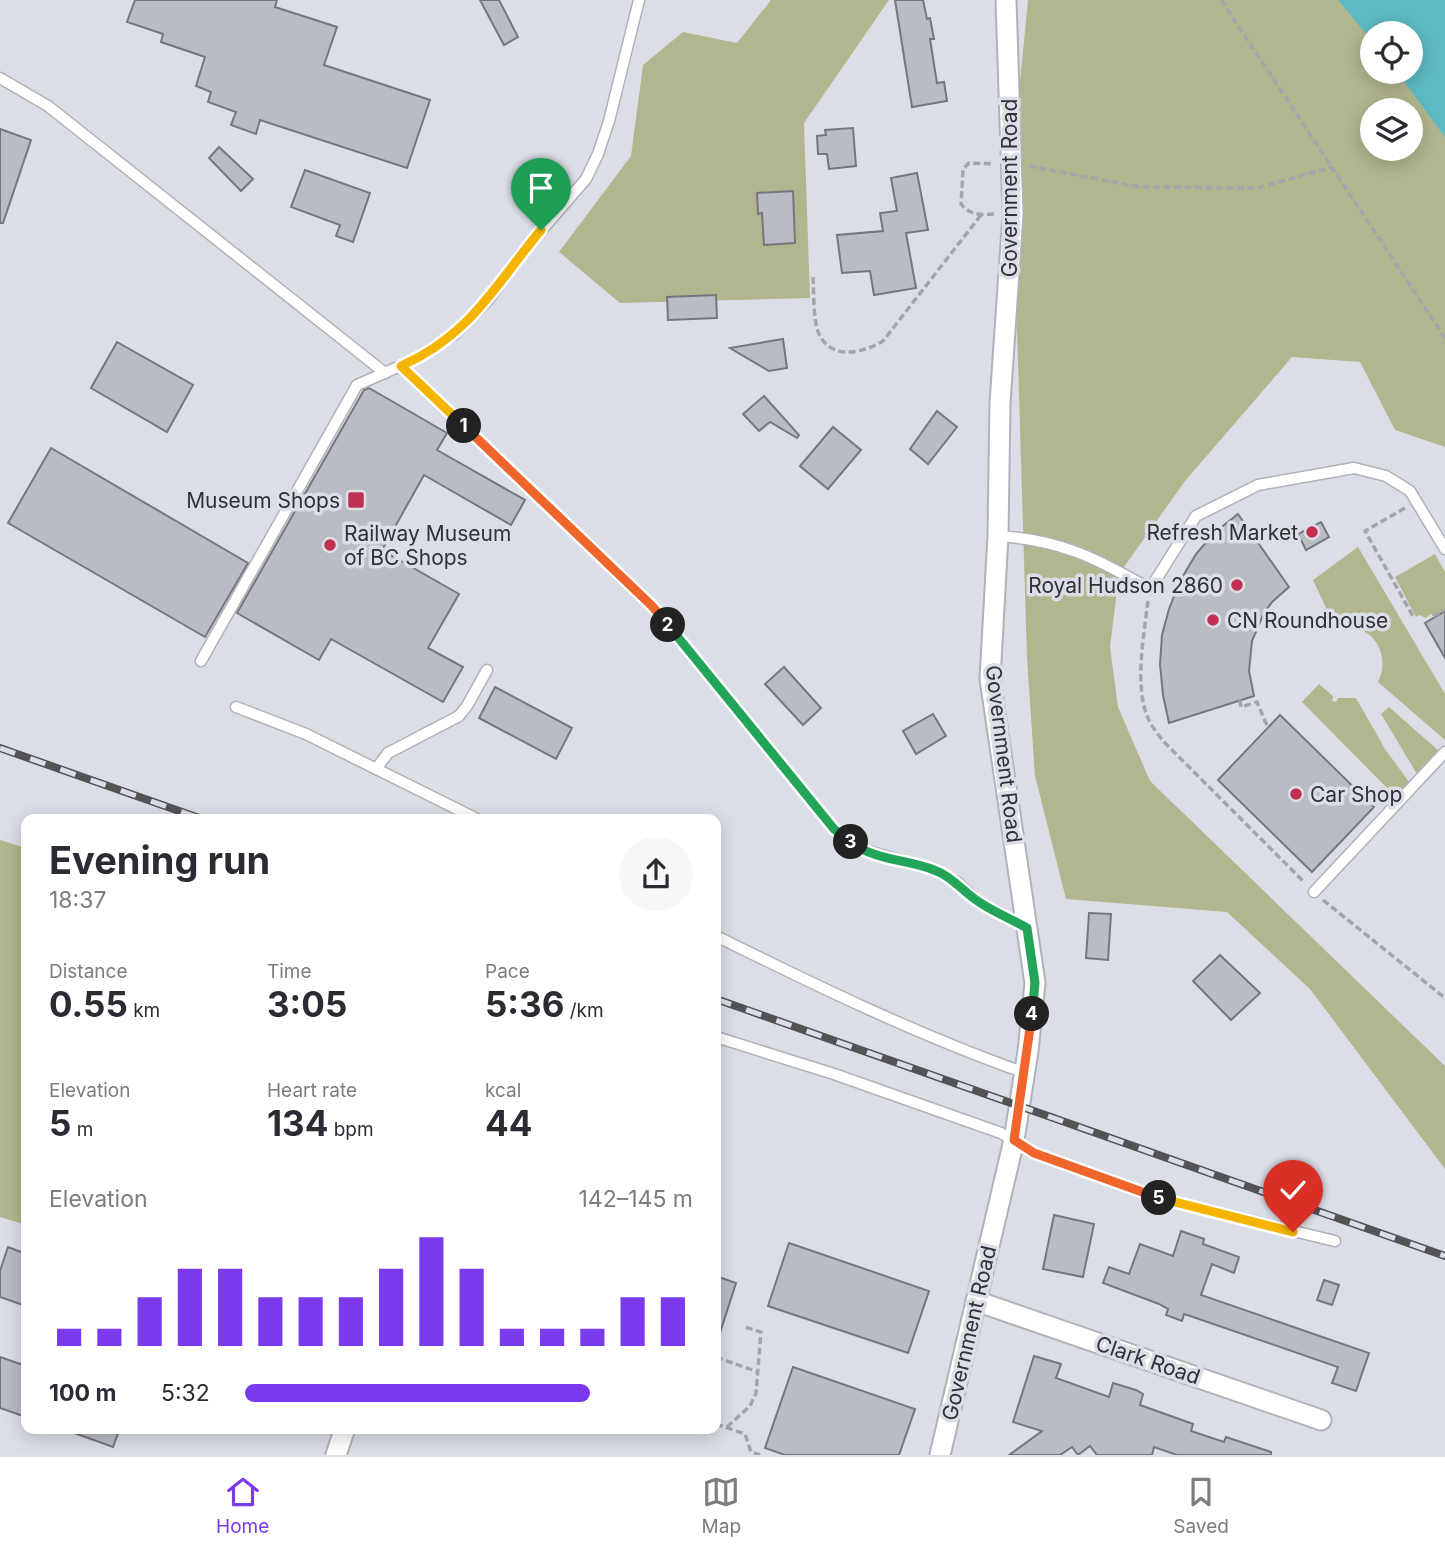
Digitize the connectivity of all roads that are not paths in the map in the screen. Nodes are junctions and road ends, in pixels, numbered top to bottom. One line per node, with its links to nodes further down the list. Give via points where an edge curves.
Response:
1 (639, 0): 4 (lane, via 609,121 586,179 480,308 454,334)
2 (1006, 0): 6 (street, Government Road, via 1013,214 1000,403)
3 (0, 78): 5 (lane, via 48,106)
4 (401, 366): 5 (lane); 15 (lane, via 652,606 834,829 860,849 935,870 957,882 976,901)
5 (385, 373): 8 (lane, via 357,385)
6 (998, 536): 7 (lane, via 1032,538 1080,553 1150,589 1196,516 1258,485 1354,468 1387,476 1410,491); 15 (street, Government Road, via 990,678)
7 (1445, 549)
8 (201, 661)
9 (487, 670): 12 (lane, via 459,716 388,753)
10 (236, 707): 12 (lane, via 306,734)
11 (1445, 752): 14 (lane)
12 (376, 769): 13 (lane)
13 (467, 814)
14 (1314, 892)
15 (1027, 928): 18 (street, Government Road, via 1035,983)
16 (721, 938): 18 (lane, via 896,1023)
17 (721, 1039): 19 (lane)
18 (1025, 1073): 19 (street, Government Road)
19 (1014, 1140): 20 (lane, via 1034,1153 1165,1200); 21 (street, Government Road)
20 (1335, 1241)
21 (976, 1301): 22 (street, Clark Road); 25 (street, Government Road)
22 (1321, 1420)
23 (343, 1434): 24 (street)
24 (336, 1455)
25 (940, 1455)

